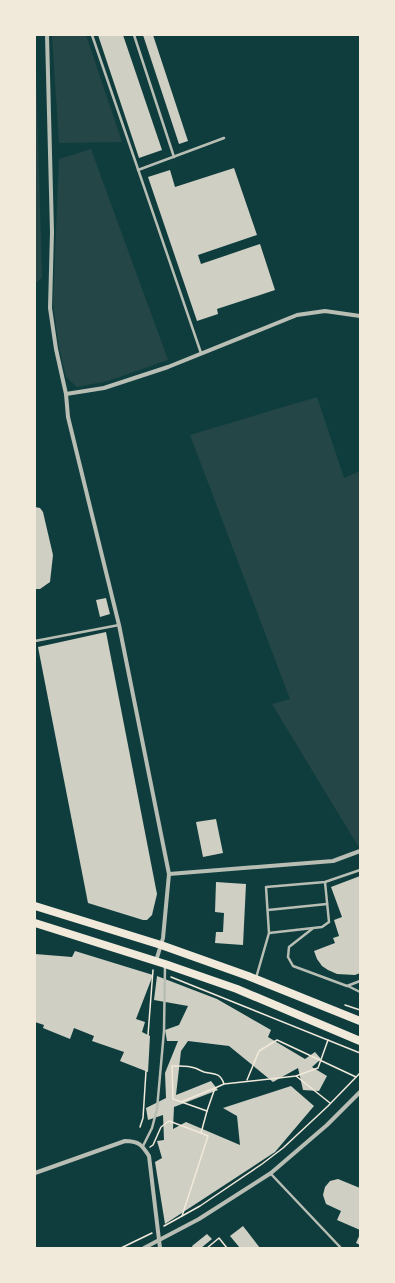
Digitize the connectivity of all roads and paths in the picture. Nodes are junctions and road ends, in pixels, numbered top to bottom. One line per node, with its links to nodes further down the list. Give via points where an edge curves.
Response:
1 (47, 35): 9 (street, via 52,232 50,308)
2 (92, 35): 6 (lane)
3 (134, 35): 5 (lane)
4 (224, 138): 5 (lane)
5 (174, 157): 6 (lane)
6 (138, 170): 8 (lane)
7 (360, 316): 8 (street, via 325,311 297,315)
8 (201, 354): 9 (street, via 104,388)
9 (66, 394): 10 (street, via 68,417)
10 (119, 625): 11 (lane); 14 (street)
11 (35, 642)
12 (360, 851): 14 (street, via 333,861)
13 (360, 870): 15 (lane)
14 (169, 874): 22 (street)
15 (325, 882): 16 (lane); 18 (lane, via 266,887)
16 (327, 904): 18 (lane); 20 (lane, via 329,922)
17 (35, 906): 22 (main road)
18 (268, 910): 21 (lane)
19 (35, 923): 23 (main road)
20 (312, 929): 21 (lane); 28 (lane, via 290,947 290,962 293,966)
21 (269, 933): 26 (lane)
22 (161, 945): 23 (street); 26 (main road)
23 (156, 961): 24 (main road)
24 (165, 964): 25 (lane); 33 (main road, via 237,989)
25 (165, 974): 31 (path, via 153,970); 32 (path); 49 (lane, via 164,1032 157,1109)
26 (256, 979): 30 (main road)
27 (360, 981): 28 (lane)
28 (347, 986): 29 (lane)
29 (360, 992)
30 (360, 1021)
31 (148, 1035)
32 (328, 1040): 34 (path); 35 (path)
33 (360, 1041)
34 (360, 1053)
35 (322, 1060): 38 (path, via 318,1068); 39 (path); 40 (path, via 277,1040 259,1051)
36 (146, 1071): 47 (path, via 143,1118)
37 (360, 1073): 39 (path)
38 (296, 1076): 40 (path); 45 (path)
39 (356, 1077): 45 (path)
40 (246, 1081): 41 (path)
41 (224, 1084): 42 (path); 44 (path, via 218,1074 203,1072 189,1066 172,1066 173,1099)
42 (215, 1088): 44 (path); 46 (path)
43 (360, 1092): 51 (street, via 327,1125)
44 (182, 1102): 46 (path)
45 (330, 1103): 52 (path, via 283,1148)
46 (207, 1111): 48 (path)
47 (140, 1127)
48 (201, 1133): 49 (path, via 169,1121 161,1126 153,1145); 52 (path, via 208,1136)
49 (144, 1148): 50 (street, via 134,1141 125,1142); 53 (street, via 149,1156)
50 (35, 1173)
51 (271, 1173): 54 (street); 60 (lane)
52 (182, 1216): 53 (path)
53 (158, 1230): 54 (street); 55 (path)
54 (159, 1241): 56 (street); 57 (street)
55 (121, 1248)
56 (144, 1248)
57 (160, 1248)
58 (207, 1248): 59 (path, via 219,1238)
59 (227, 1248)
60 (341, 1248)

